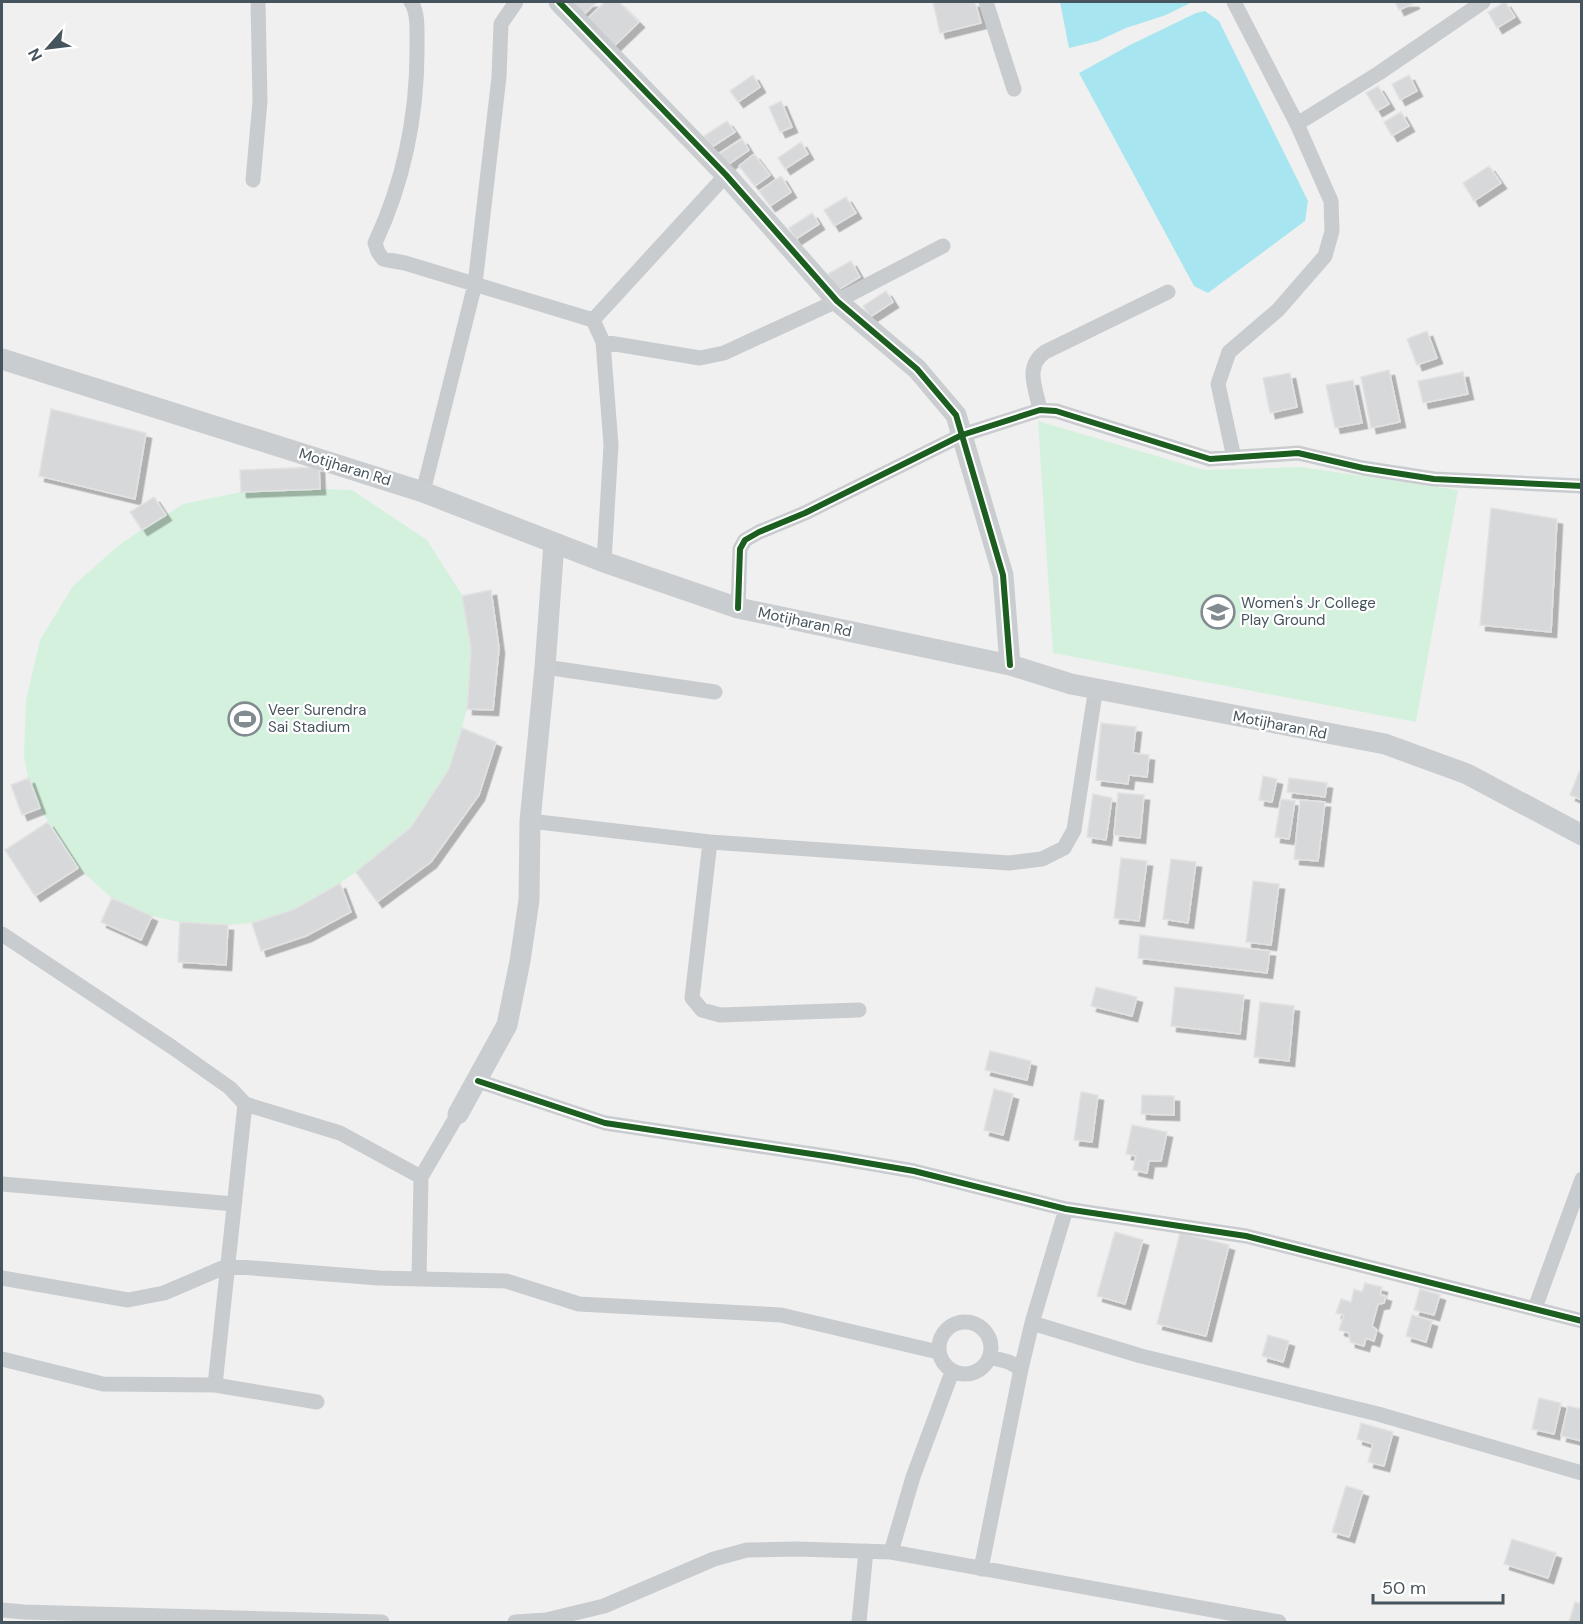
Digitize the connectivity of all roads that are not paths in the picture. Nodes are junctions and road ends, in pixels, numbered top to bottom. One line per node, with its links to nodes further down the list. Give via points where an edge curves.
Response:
1 (258, 2): 11 (street, via 260,101)
2 (411, 2): 13 (street, via 417,24 418,72 410,140 398,189 375,243 383,259)
3 (516, 2): 13 (street, via 501,24 499,78)
4 (559, 2): 10 (main road)
5 (986, 2): 8 (street)
6 (1234, 2): 9 (street)
7 (1483, 2): 9 (street)
8 (1014, 89)
9 (1297, 124): 21 (street, via 1331,201 1332,231 1325,256 1278,310 1229,352 1218,384)
10 (726, 176): 15 (main road); 16 (street)
11 (253, 180)
12 (943, 246): 15 (street)
13 (476, 284): 16 (street); 23 (street)
14 (1168, 292): 19 (street, via 1035,359 1032,369)
15 (837, 301): 17 (street, via 724,353 700,358); 20 (main road, via 917,369 956,415)
16 (593, 320): 17 (street)
17 (603, 342): 25 (street, via 611,445)
18 (2, 359): 23 (main road, Motijharan Rd)
19 (1040, 410): 20 (street); 21 (street, via 1056,411 1210,459)
20 (962, 435): 26 (street, via 745,540 740,549); 27 (main road, via 1003,575)
21 (1234, 458): 22 (street, via 1298,453 1434,479)
22 (1581, 486)
23 (423, 492): 24 (main road, Motijharan Rd)
24 (554, 543): 25 (main road, Motijharan Rd); 28 (main road)
25 (604, 562): 26 (main road, Motijharan Rd)
26 (738, 608): 27 (main road, Motijharan Rd)
27 (1010, 665): 29 (main road, Motijharan Rd, via 1071,684)
28 (545, 667): 30 (street); 31 (main road)
29 (1096, 687): 32 (main road, Motijharan Rd, via 1386,744 1467,774); 33 (street, via 1074,830 1064,848 1042,859 1009,863)
30 (715, 692)
31 (530, 821): 33 (street); 36 (main road, via 528,900 518,972 507,1025)
32 (1581, 835)
33 (710, 842): 35 (street, via 692,998 702,1010 720,1015)
34 (2, 934): 37 (street, via 172,1047 230,1088)
35 (859, 1010)
36 (478, 1081): 38 (main road); 43 (street, via 606,1123 914,1171)
37 (245, 1104): 39 (street, via 339,1133); 42 (street)
38 (458, 1114): 39 (street)
39 (421, 1177): 46 (street)
40 (1581, 1179): 47 (street)
41 (2, 1184): 42 (street)
42 (234, 1204): 44 (street)
43 (1066, 1209): 47 (street, via 1246,1236); 49 (street)
44 (227, 1266): 45 (street, via 164,1293 128,1299); 46 (street); 55 (street)
45 (2, 1278)
46 (419, 1279): 50 (street, via 506,1281 579,1304 781,1315)
47 (1535, 1308): 48 (street)
48 (1581, 1321)
49 (1032, 1323): 53 (street); 57 (street, via 1141,1356 1378,1414)
50 (938, 1352): 51 (street, via 939,1339 947,1328 960,1322 973,1323 985,1331 991,1343); 54 (street)
51 (990, 1357): 53 (street); 54 (street, via 975,1374 963,1376)
52 (2, 1359): 55 (street, via 103,1384)
53 (1021, 1369): 60 (street)
54 (952, 1372): 59 (street, via 913,1477)
55 (215, 1385): 56 (street)
56 (317, 1402)
57 (1581, 1473)
58 (866, 1551): 59 (street); 64 (street, via 747,1550 714,1559 604,1606); 65 (street)
59 (891, 1552): 60 (street)
60 (981, 1569): 62 (street)
61 (2, 1610): 63 (street)
62 (1199, 1615): 66 (street)
63 (382, 1623)
64 (515, 1623)
65 (859, 1623)
66 (1280, 1623)

